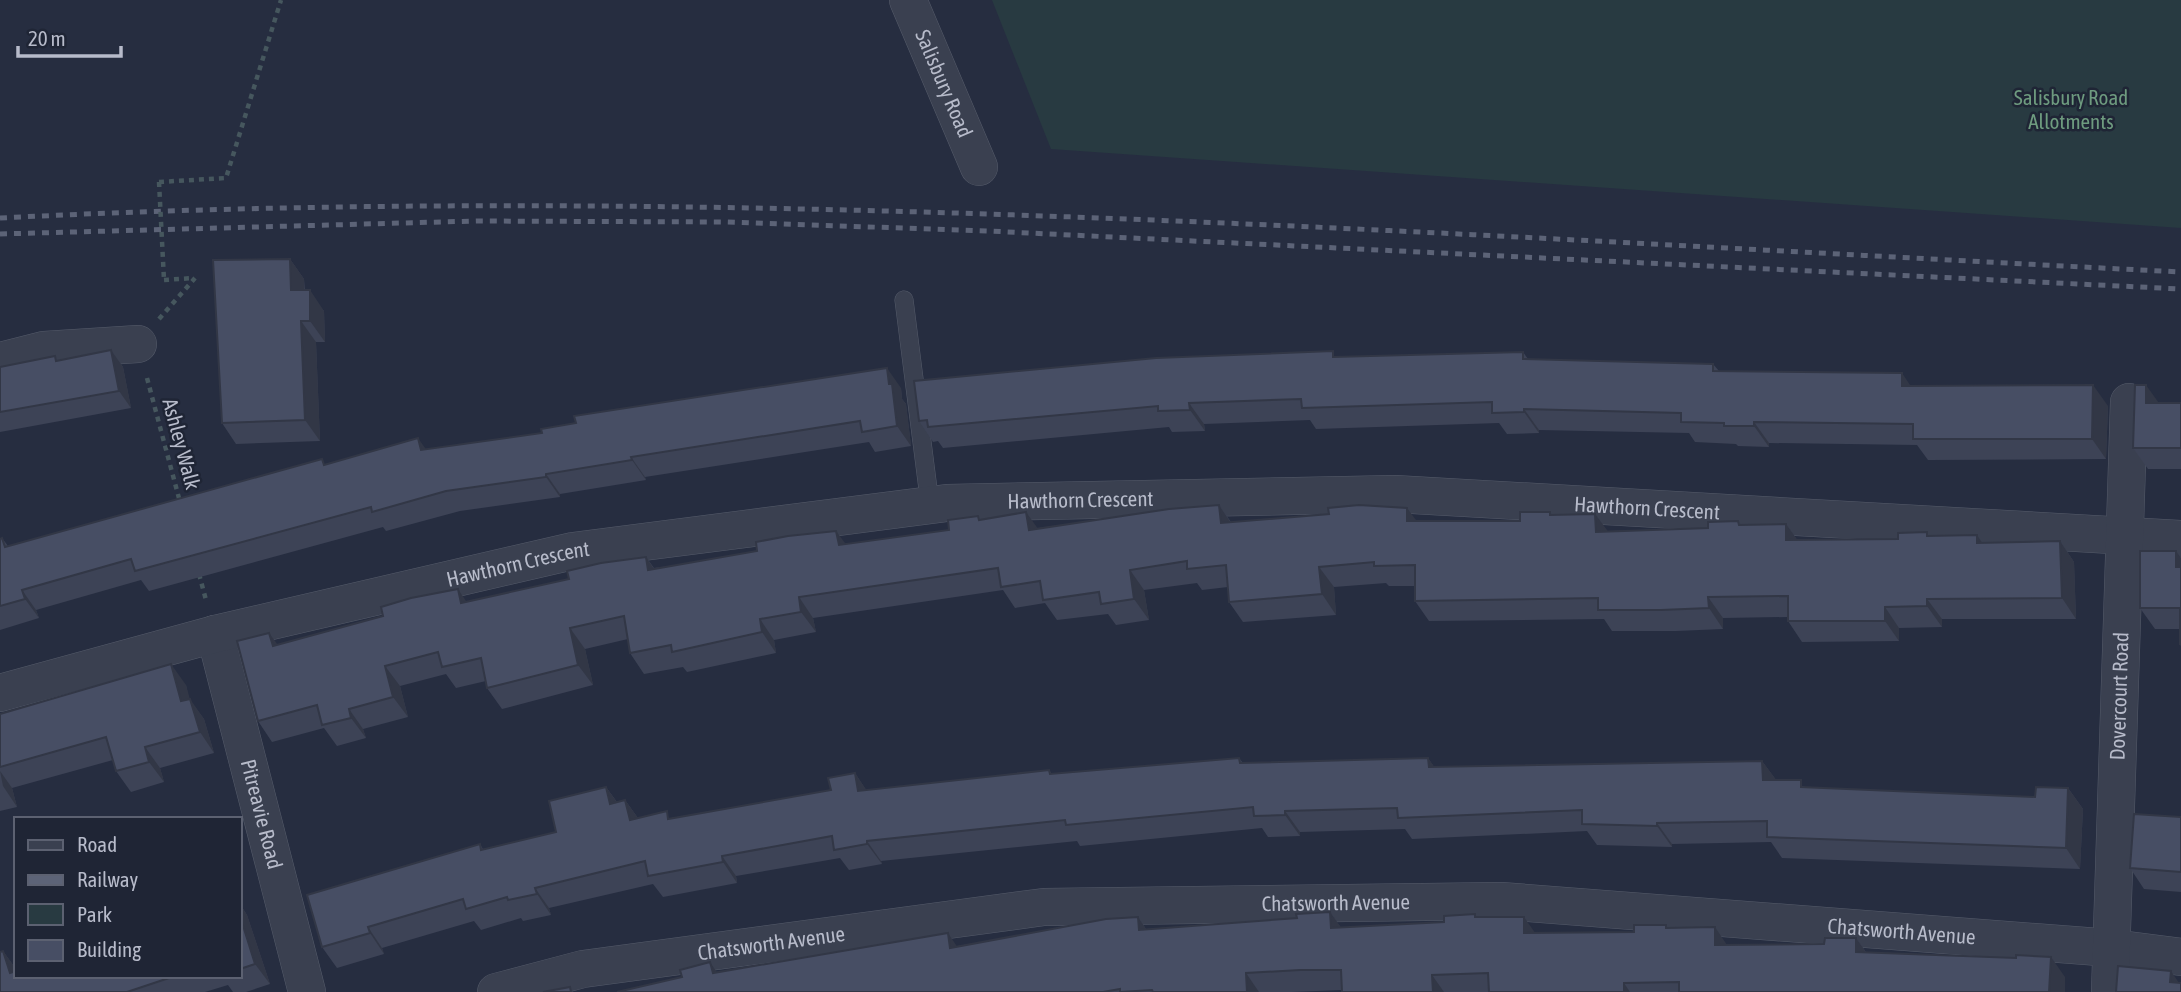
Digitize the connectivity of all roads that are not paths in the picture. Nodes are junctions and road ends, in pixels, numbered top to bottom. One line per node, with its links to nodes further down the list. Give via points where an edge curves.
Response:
1 (908, 0): 2 (street, Salisbury Road)
2 (979, 167)
3 (904, 300): 7 (lane)
4 (138, 344): 5 (street, via 44,350)
5 (0, 361)
6 (2129, 402): 8 (street, Dovercourt Road)
7 (930, 505): 8 (street, Hawthorn Crescent, via 1395,494); 10 (street, Hawthorn Crescent, via 573,551)
8 (2123, 533): 9 (street, Hawthorn Crescent); 12 (street, Dovercourt Road)
9 (2181, 539)
10 (215, 634): 11 (street, Hawthorn Crescent); 14 (street, Pitreavie Road)
11 (0, 693)
12 (2112, 948): 13 (street, Chatsworth Avenue); 15 (street, Chatsworth Avenue, via 1501,901 1044,907 583,969); 16 (street, Dovercourt Road)
13 (2181, 957)
14 (307, 992)
15 (496, 992)
16 (2110, 992)

